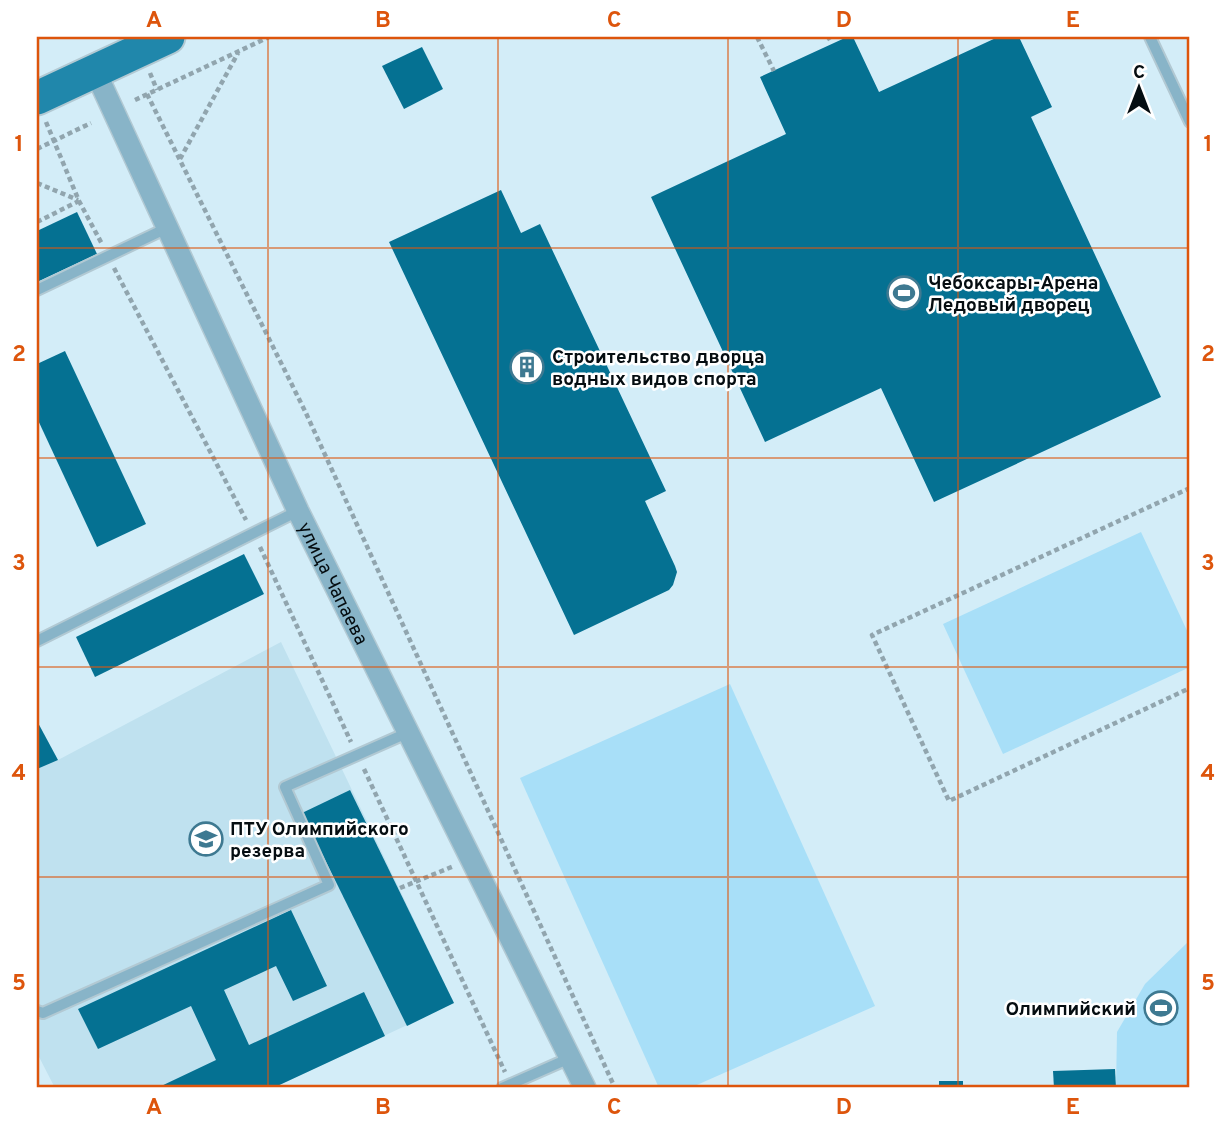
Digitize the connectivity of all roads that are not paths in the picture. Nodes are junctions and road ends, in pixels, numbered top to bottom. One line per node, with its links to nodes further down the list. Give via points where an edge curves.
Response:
1 (119, 37): 4 (main road)
2 (168, 37): 4 (main road)
3 (1150, 37): 7 (lane)
4 (90, 62): 5 (main road); 6 (main road); 8 (street, улица Чапаева)
5 (37, 75)
6 (37, 98)
7 (1190, 122)
8 (167, 228): 9 (lane); 10 (street, улица Чапаева)
9 (37, 290)
10 (298, 511): 11 (lane); 12 (street, улица Чапаева)
11 (37, 641)
12 (407, 733): 13 (lane, via 285,787 329,885 43,1013); 14 (street, улица Чапаева)
13 (37, 1011)
14 (570, 1058): 15 (lane); 16 (street, улица Чапаева)
15 (506, 1086)
16 (585, 1088)

